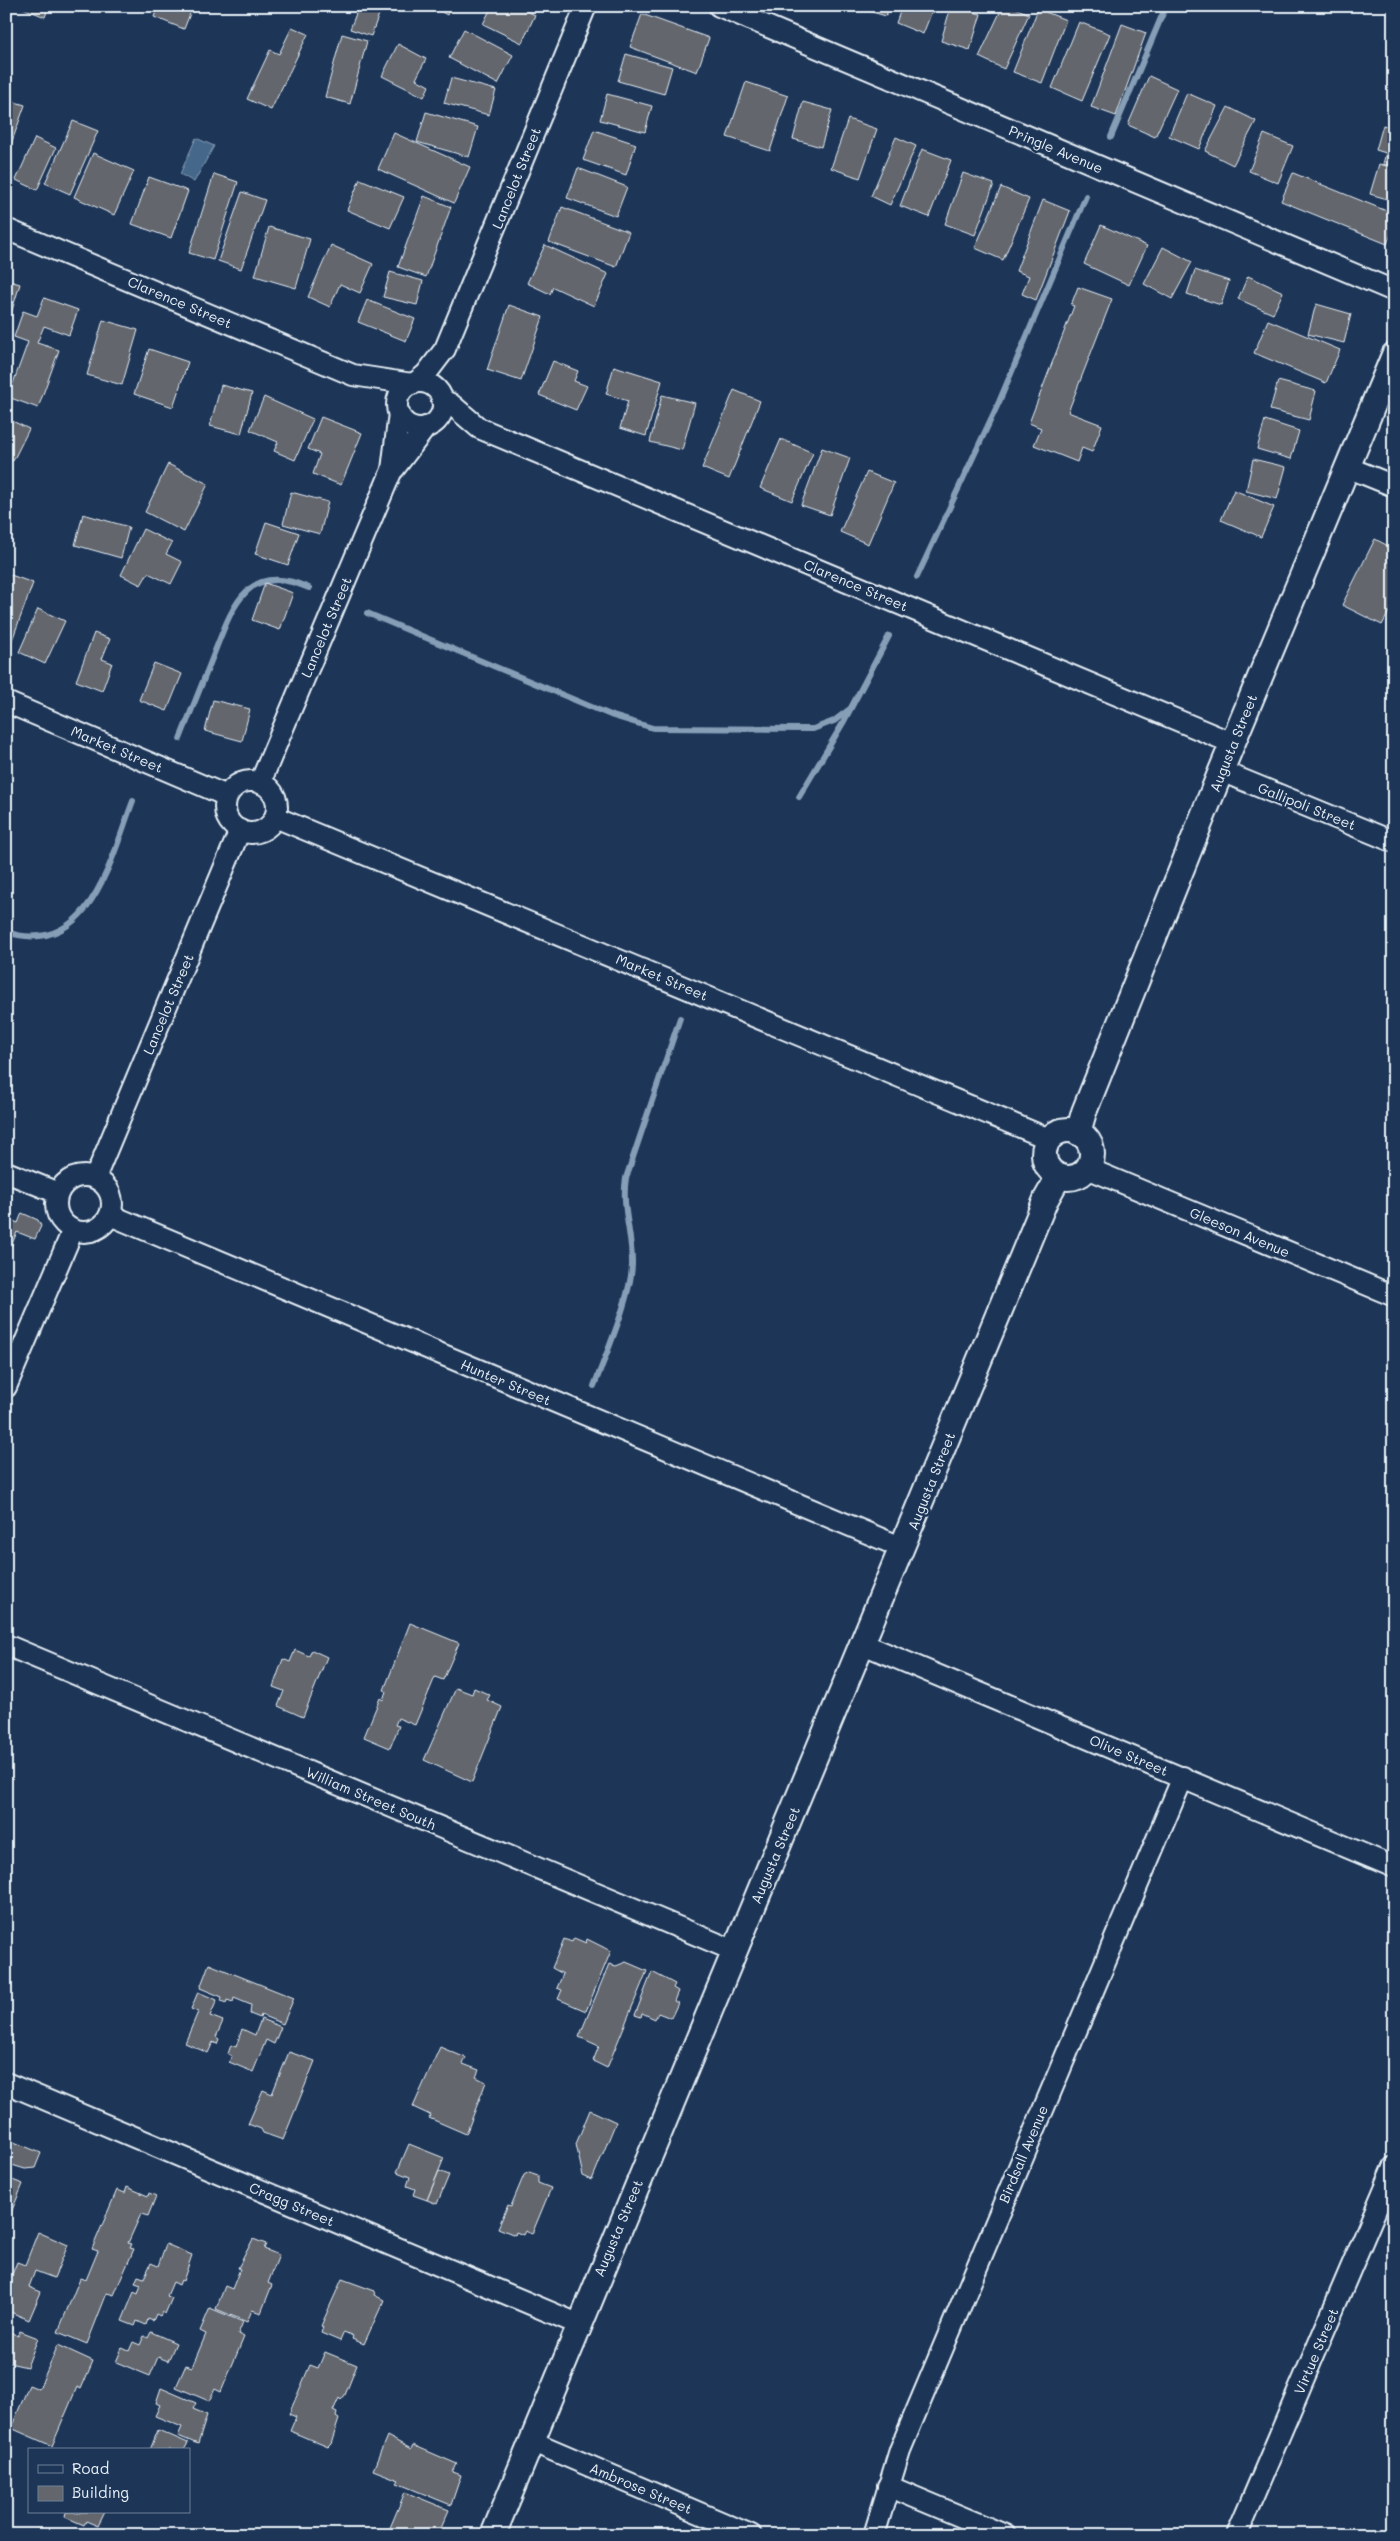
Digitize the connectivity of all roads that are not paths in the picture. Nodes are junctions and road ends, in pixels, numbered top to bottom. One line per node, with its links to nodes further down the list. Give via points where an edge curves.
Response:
1 (586, 6): 5 (street, Lancelot Street)
2 (719, 6): 4 (street, Pringle Avenue)
3 (6, 229): 7 (street, Clarence Street)
4 (1394, 291)
5 (445, 349): 8 (street, Lancelot Street, via 426,374); 9 (street, Lancelot Street)
6 (1394, 355): 13 (street, Augusta Street)
7 (353, 375): 8 (street, Clarence Street); 10 (street, Clarence Street)
8 (413, 384): 9 (street, via 431,385); 10 (street, via 400,395)
9 (442, 398): 11 (street, via 441,415); 12 (street, Clarence Street)
10 (398, 411): 11 (street, via 402,420 411,426); 14 (street, Lancelot Street)
11 (430, 426): 12 (street, Clarence Street); 14 (street, Lancelot Street)
12 (479, 428): 17 (street, Clarence Street)
13 (1347, 467): 15 (street); 17 (street, Augusta Street)
14 (392, 470): 19 (street, Lancelot Street)
15 (1394, 486)
16 (6, 702): 20 (street, Market Street)
17 (1232, 743): 18 (street, Augusta Street)
18 (1221, 771): 23 (street, Gallipoli Street); 24 (street, Augusta Street)
19 (260, 783): 20 (street, via 242,783); 21 (street, via 276,799)
20 (228, 796): 22 (street, via 226,816)
21 (275, 817): 22 (street, via 262,830 253,833); 25 (street, Market Street)
22 (240, 830): 29 (street, Lancelot Street)
23 (1394, 842)
24 (1078, 1132): 25 (street, via 1062,1131); 26 (street, via 1089,1144 1091,1152)
25 (1049, 1139): 28 (street, via 1044,1151 1046,1163)
26 (1087, 1168): 28 (street, via 1078,1176); 33 (street, Gleeson Avenue)
27 (6, 1172): 30 (street)
28 (1059, 1176): 35 (street, Augusta Street, via 1046,1199)
29 (95, 1178): 30 (street, via 77,1176 62,1186); 31 (street, via 108,1190)
30 (58, 1194): 32 (street, via 56,1202 60,1219)
31 (110, 1215): 32 (street, via 98,1228 82,1232); 35 (street, Hunter Street)
32 (73, 1230): 34 (street)
33 (1394, 1296)
34 (6, 1387)
35 (904, 1548): 36 (street, Augusta Street)
36 (863, 1644): 38 (street, Olive Street); 40 (street, Augusta Street)
37 (6, 1645): 40 (street, William Street South)
38 (1182, 1777): 39 (street, Olive Street); 45 (street, Birdsall Avenue, via 1036,2122)
39 (1394, 1867)
40 (735, 1951): 43 (street, Augusta Street)
41 (6, 2083): 43 (street, Cragg Street)
42 (1394, 2167): 50 (street, Virtue Street)
43 (578, 2324): 44 (street, Augusta Street)
44 (531, 2441): 46 (street, Augusta Street); 47 (street, Ambrose Street)
45 (888, 2486): 48 (street, Birdsall Avenue); 49 (street)
46 (493, 2535)
47 (752, 2535)
48 (874, 2535)
49 (1005, 2535)
50 (1237, 2535)

